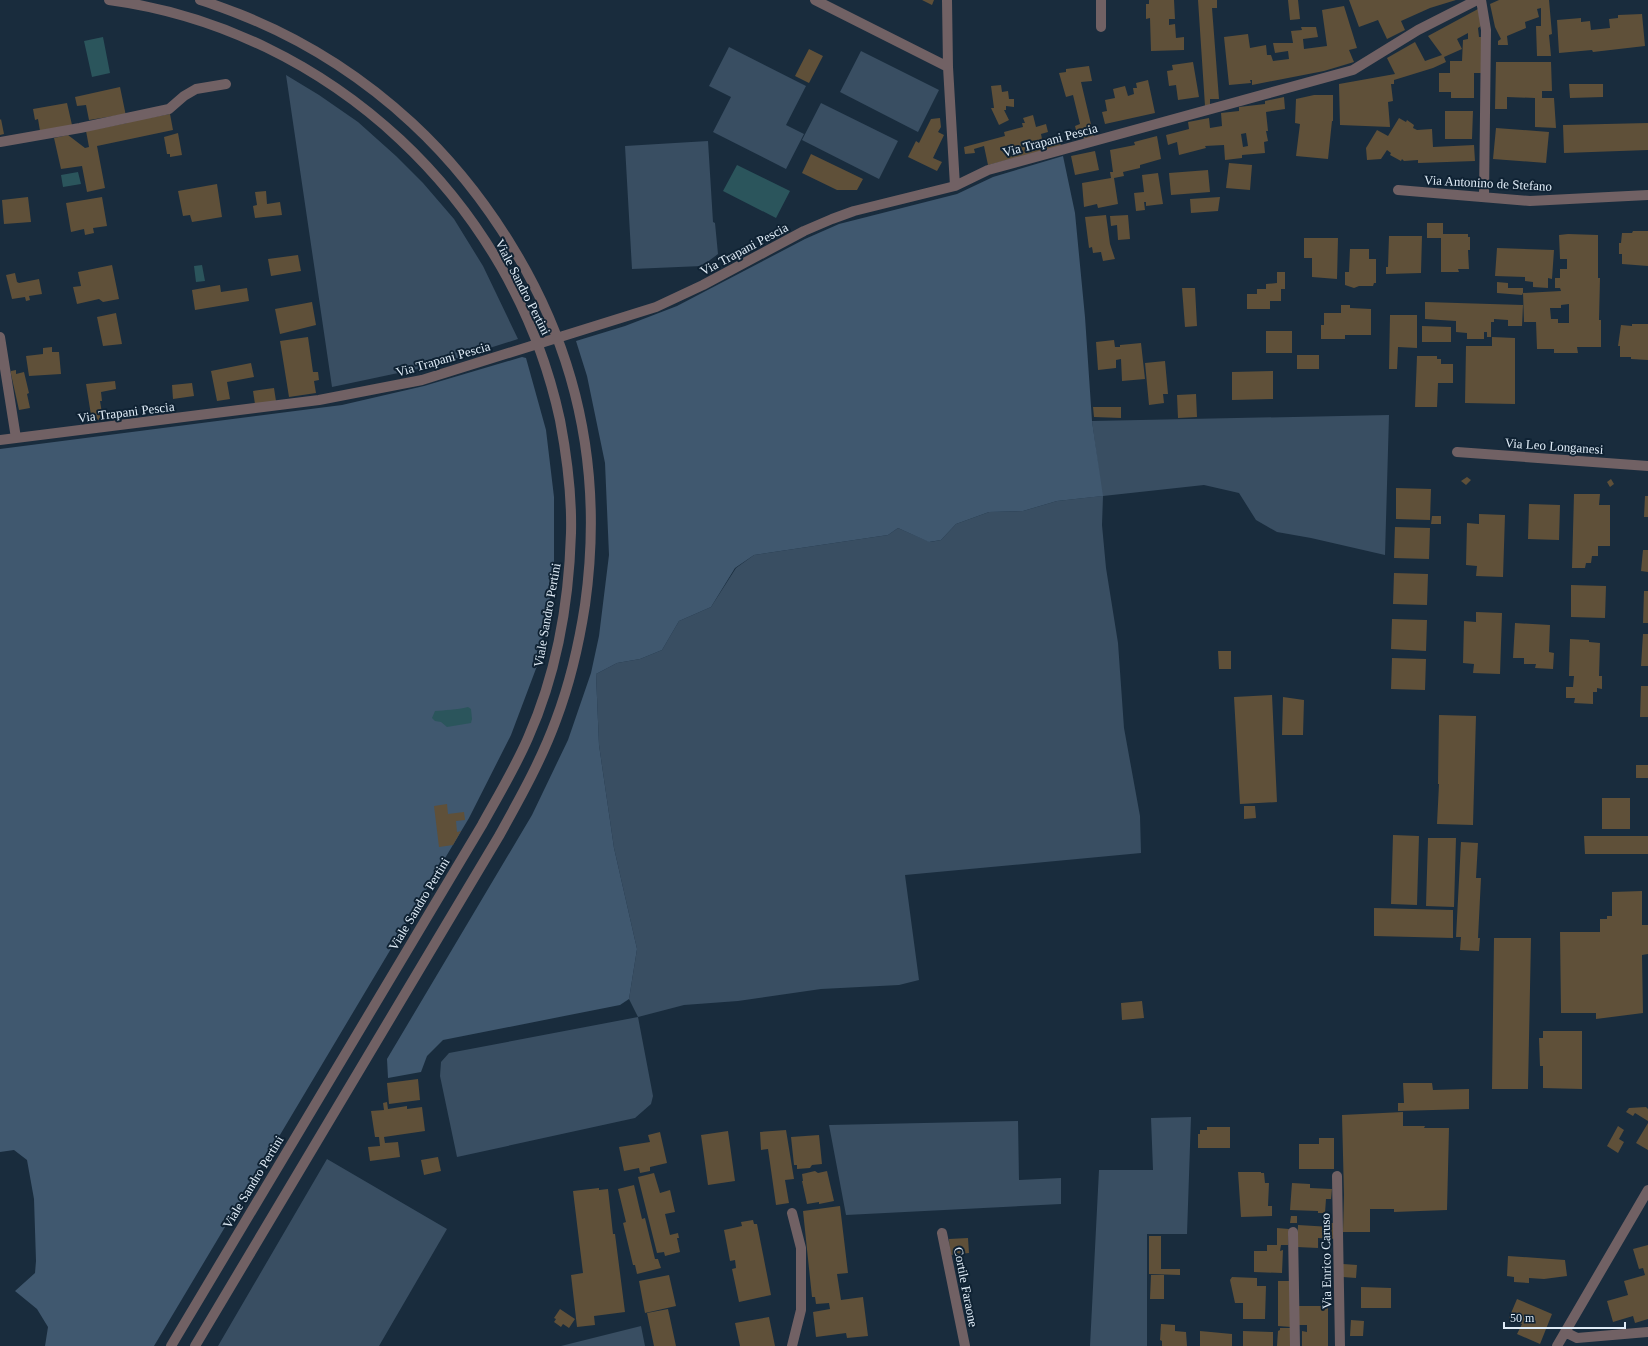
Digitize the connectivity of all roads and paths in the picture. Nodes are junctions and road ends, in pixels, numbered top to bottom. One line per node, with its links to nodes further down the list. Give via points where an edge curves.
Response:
1 (109, 0): 18 (street, Viale Sandro Pertini, via 156,8 250,40 320,77 381,122 436,174 464,209 510,283)
2 (200, 0): 17 (street, Viale Sandro Pertini, via 257,21 342,66 384,97 429,139 459,171 503,231 536,289)
3 (815, 0): 9 (street)
4 (947, 0): 9 (street)
5 (1101, 0): 8 (street)
6 (1477, 0): 12 (street, Via Trapani Pescia, via 1418,30 1353,70 988,170)
7 (1481, 0): 15 (street, via 1486,30)
8 (1101, 27)
9 (948, 67): 12 (street)
10 (226, 84): 11 (street, via 196,89 169,109)
11 (0, 142)
12 (955, 186): 17 (street, Via Trapani Pescia, via 854,211 832,219 656,307)
13 (1398, 190): 15 (street, Via Antonino de Stefano)
14 (1648, 195): 15 (street, Via Antonino de Stefano, via 1530,201)
15 (1484, 197)
16 (0, 337): 19 (street)
17 (558, 338): 18 (street, Via Trapani Pescia); 31 (street, Viale Sandro Pertini, via 583,426 592,516 589,574 582,620 557,719 516,806)
18 (538, 344): 19 (street, Via Trapani Pescia, via 422,380 319,400); 30 (street, Viale Sandro Pertini, via 563,435 571,531 562,621 541,705 529,736 502,790)
19 (16, 438): 20 (street, Via Trapani Pescia)
20 (0, 440)
21 (1458, 452): 22 (street, Via Leo Longanesi)
22 (1648, 466)
23 (1337, 1176): 35 (street, Via Enrico Caruso)
24 (1648, 1190): 28 (street)
25 (792, 1213): 32 (street, via 801,1248 801,1310)
26 (1293, 1232): 34 (street)
27 (942, 1233): 33 (street, Cortile Faraone)
28 (1565, 1332): 29 (street, via 1577,1338); 36 (street)
29 (1648, 1332)
30 (171, 1346)
31 (195, 1346)
32 (792, 1346)
33 (965, 1346)
34 (1295, 1346)
35 (1340, 1346)
36 (1557, 1346)

